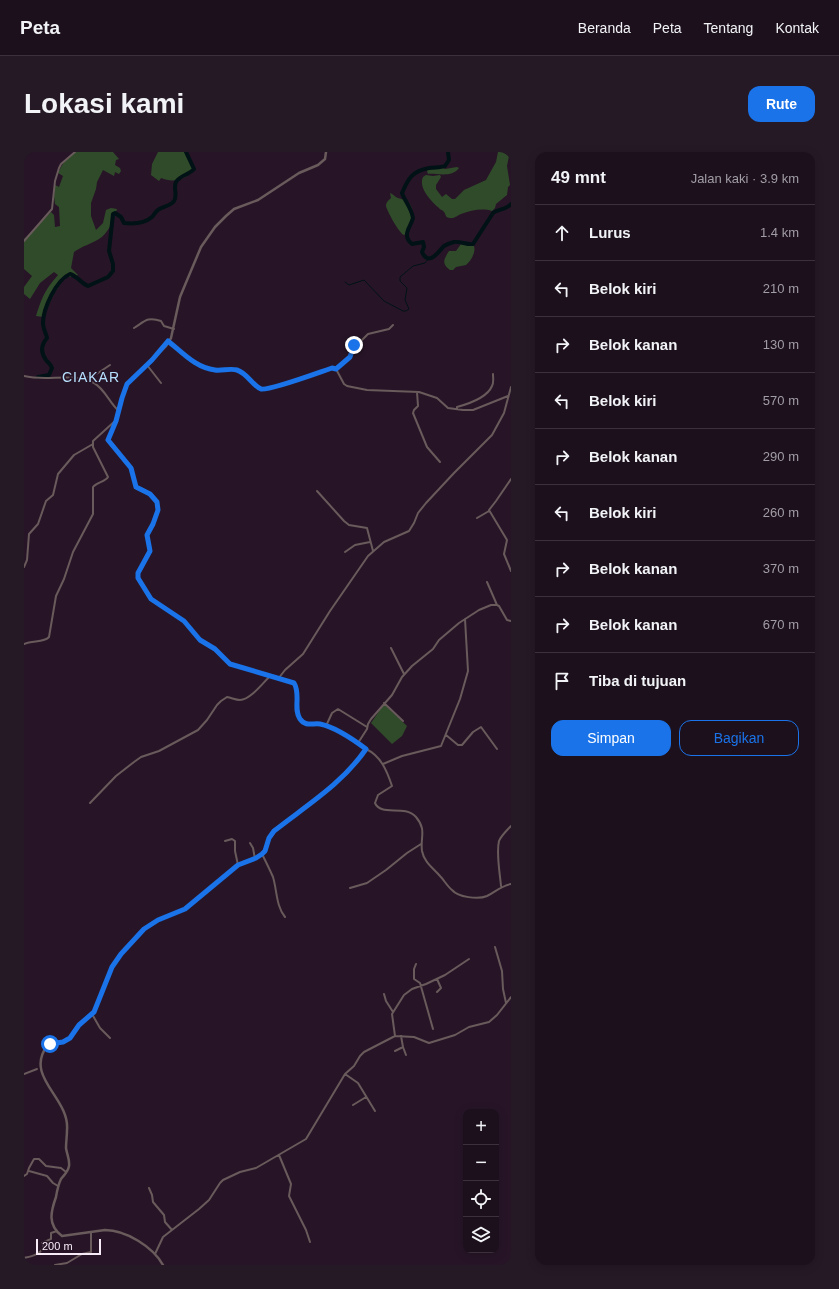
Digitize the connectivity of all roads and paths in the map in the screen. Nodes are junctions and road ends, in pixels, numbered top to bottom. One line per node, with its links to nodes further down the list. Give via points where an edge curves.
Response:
1 (75, 152): 3 (street, via 59,168 50,211)
2 (326, 152): 6 (street, via 318,165 299,173 258,200 234,209 215,227 201,247 180,297)
3 (24, 239)
4 (393, 325): 10 (street, via 389,329 367,335 353,347 349,358)
5 (134, 328): 6 (street, via 152,319)
6 (174, 329): 7 (street)
7 (168, 341): 9 (street); 10 (street, via 201,366 217,371 237,370 261,389)
8 (110, 365): 13 (street)
9 (147, 365): 14 (street); 19 (street, via 127,384)
10 (336, 369): 16 (street, via 344,384 350,387)
11 (493, 374): 18 (street, via 492,386 488,392)
12 (24, 376): 13 (street)
13 (82, 379): 19 (street, via 96,385)
14 (161, 383)
15 (511, 387): 17 (street)
16 (417, 392): 18 (street, via 436,397 446,408); 22 (street, via 418,406 414,413 427,447)
17 (508, 396): 18 (street, via 477,409); 28 (street, via 504,413 495,432 426,503 411,529 384,542)
18 (457, 409)
19 (119, 411): 20 (street)
20 (117, 418): 21 (street); 39 (street, via 108,441 131,468 136,487 150,494 157,502 158,510 147,535 150,551 138,573 143,588 151,599 184,621 200,640 215,649 230,664)
21 (93, 443): 30 (street, via 74,455 58,474 53,495 46,501 39,522 29,534); 36 (street, via 108,477 93,487 93,514 73,552 56,596 48,638)
22 (440, 462)
23 (511, 478): 25 (street)
24 (317, 491): 27 (street, via 349,525 367,528)
25 (489, 511): 26 (street); 31 (street, via 507,540 504,554)
26 (477, 518)
27 (370, 542): 28 (street); 29 (street, via 355,545)
28 (373, 551): 40 (street, via 303,654)
29 (345, 552)
30 (24, 567)
31 (511, 571)
32 (487, 582): 33 (street)
33 (497, 605): 34 (street, via 479,610); 35 (street, via 507,620)
34 (466, 619): 38 (street, via 438,641 433,649); 45 (street, via 468,671)
35 (511, 621)
36 (24, 644)
37 (392, 648): 38 (street)
38 (404, 674): 41 (street)
39 (270, 676): 40 (street); 50 (street, via 245,699 227,697 221,701 204,725 195,732 141,757 116,776)
40 (278, 678): 43 (street, via 293,682 295,685 301,720)
41 (384, 703): 42 (street); 44 (street)
42 (403, 721)
43 (326, 727): 44 (street, via 332,713 341,709); 46 (street)
44 (367, 727): 46 (street)
45 (446, 735): 48 (street, via 458,745 462,745 473,732 482,727); 49 (street, via 440,747 415,752)
46 (358, 743): 47 (street)
47 (366, 749): 49 (street); 55 (street, via 348,772 325,793 274,831)
48 (497, 749)
49 (383, 764): 54 (street, via 392,786 378,795 375,803 382,810 410,812 422,826)
50 (90, 803)
51 (511, 826): 59 (street, via 499,843)
52 (225, 841): 57 (street, via 236,841)
53 (250, 843): 56 (street)
54 (421, 844): 59 (street, via 426,861 457,894 483,898); 60 (street, via 367,884)
55 (262, 854): 56 (street); 61 (street)
56 (255, 859): 57 (street)
57 (238, 865): 72 (street, via 185,909 158,920 138,934 116,960)
58 (511, 884): 59 (street)
59 (501, 887)
60 (350, 888)
61 (285, 917)
62 (495, 948): 70 (street, via 502,971)
63 (469, 959): 65 (street)
64 (416, 964): 66 (street, via 414,979 419,982)
65 (437, 979): 66 (street); 67 (street, via 441,988)
66 (420, 987): 71 (street, via 404,995); 73 (street)
67 (437, 992)
68 (384, 994): 71 (street)
69 (511, 997): 70 (street)
70 (506, 1003): 75 (street, via 488,1022 437,1041 429,1043 414,1037)
71 (393, 1012): 74 (street)
72 (92, 1014): 76 (street); 80 (street, via 79,1025 70,1038 47,1046 43,1050)
73 (433, 1029)
74 (395, 1036): 75 (street); 82 (street, via 364,1052)
75 (401, 1036): 77 (street)
76 (110, 1038)
77 (403, 1047): 78 (street); 79 (street)
78 (395, 1051)
79 (406, 1055)
80 (37, 1070): 81 (street); 88 (street, via 68,1121 66,1148 69,1161)
81 (24, 1074)
82 (345, 1074): 83 (street, via 358,1083); 86 (street, via 306,1139)
83 (366, 1097): 84 (street); 85 (street)
84 (353, 1105)
85 (375, 1111)
86 (279, 1155): 92 (street, via 256,1168 223,1180 209,1200); 95 (street, via 291,1184 289,1195)
87 (28, 1171): 88 (street, via 33,1160 38,1159 46,1166 60,1168); 89 (street); 90 (street, via 46,1175)
88 (66, 1172): 90 (street)
89 (24, 1176)
90 (58, 1186): 93 (street, via 51,1211)
91 (149, 1188): 92 (street, via 153,1202)
92 (172, 1230): 96 (street, via 163,1237)
93 (57, 1231): 94 (street, via 62,1236); 97 (street, via 51,1233 51,1239 42,1242 44,1248 36,1255)
94 (91, 1232): 96 (street, via 112,1230 124,1234 142,1243); 98 (street, via 91,1252 67,1263)
95 (310, 1242)
96 (155, 1254): 99 (street)
97 (24, 1258)
98 (55, 1265)
99 (163, 1265)

